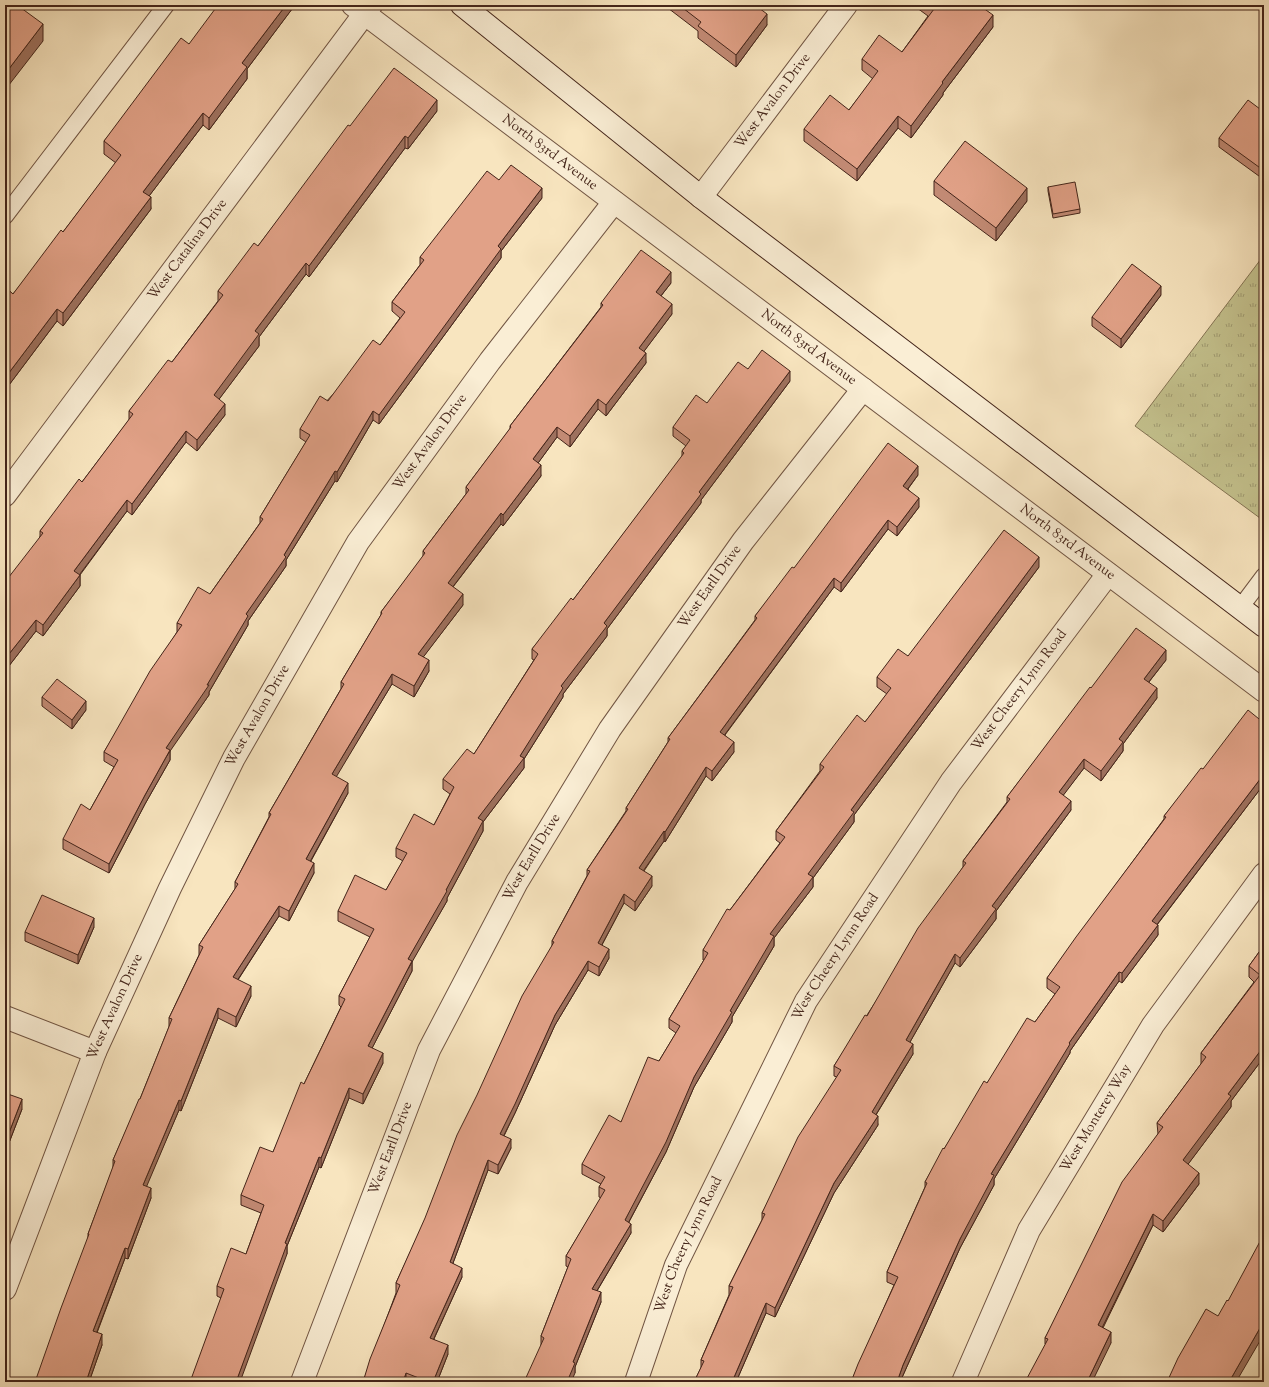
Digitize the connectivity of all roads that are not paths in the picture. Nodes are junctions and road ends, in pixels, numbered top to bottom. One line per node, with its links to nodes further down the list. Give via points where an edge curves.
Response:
1 (166, 5): 7 (lane)
2 (462, 5): 5 (street)
3 (846, 5): 5 (street, West Avalon Drive)
4 (363, 8): 6 (street, North 83rd Avenue); 9 (street, West Catalina Drive)
5 (701, 198): 12 (street)
6 (614, 202): 8 (street, North 83rd Avenue); 17 (street, West Avalon Drive, via 490,361 358,542 234,758 170,888)
7 (5, 216)
8 (863, 389): 10 (street, North 83rd Avenue); 19 (street, West Earll Drive, via 743,541 610,729 517,882 430,1050)
9 (5, 495)
10 (1108, 574): 14 (street, North 83rd Avenue); 20 (street, West Cheery Lynn Road, via 951,782 806,1001 676,1265)
11 (1264, 576): 12 (lane)
12 (1240, 608): 13 (street)
13 (1264, 626)
14 (1264, 691)
15 (1264, 874): 21 (street, West Monterey Way, via 1153,1024 1029,1230)
16 (5, 1017): 17 (street)
17 (95, 1052): 18 (street, West Avalon Drive)
18 (5, 1289)
19 (302, 1382)
20 (636, 1382)
21 (963, 1382)

